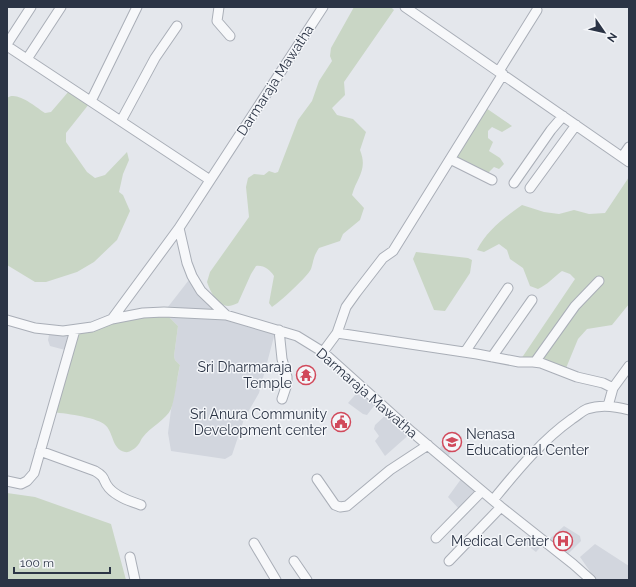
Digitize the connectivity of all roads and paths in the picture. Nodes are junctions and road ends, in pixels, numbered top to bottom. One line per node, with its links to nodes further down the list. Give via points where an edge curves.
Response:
1 (31, 7): 10 (street)
2 (61, 7): 11 (street)
3 (137, 7): 13 (street)
4 (219, 7): 9 (street, via 217,21)
5 (323, 7): 20 (street, Darmaraja Mawatha)
6 (405, 7): 12 (street)
7 (537, 10): 12 (street)
8 (177, 26): 15 (street, via 155,58)
9 (230, 36)
10 (7, 45): 11 (street)
11 (27, 59): 13 (street)
12 (501, 72): 14 (street); 18 (street)
13 (91, 101): 15 (street)
14 (563, 116): 16 (street); 22 (street)
15 (121, 121): 20 (street)
16 (576, 125): 19 (street); 23 (street)
17 (629, 146): 19 (street)
18 (450, 159): 21 (street); 33 (street, via 392,251 383,258 346,307)
19 (626, 159)
20 (210, 180): 24 (street, Darmaraja Mawatha)
21 (492, 180)
22 (514, 184)
23 (530, 188)
24 (179, 228): 28 (street, Darmaraja Mawatha, via 192,276 201,291); 29 (street)
25 (599, 281): 37 (street, via 575,306)
26 (508, 288): 35 (street)
27 (532, 300): 36 (street)
28 (226, 315): 29 (street, via 150,312); 32 (street, Darmaraja Mawatha)
29 (112, 319): 31 (street)
30 (7, 320): 31 (street, via 35,328)
31 (75, 330): 44 (street)
32 (279, 330): 34 (street, Darmaraja Mawatha, via 297,336); 40 (street, via 287,377)
33 (337, 333): 34 (street); 35 (street)
34 (323, 352): 43 (street, Darmaraja Mawatha)
35 (465, 352): 36 (street)
36 (492, 357): 37 (street)
37 (536, 362): 39 (street)
38 (629, 366): 39 (street)
39 (613, 388): 41 (street)
40 (282, 399)
41 (608, 406): 42 (street); 48 (street, via 586,409 565,424 539,447)
42 (629, 410)
43 (428, 445): 45 (street, via 386,473 347,506 335,505); 47 (street, Darmaraja Mawatha)
44 (40, 451): 46 (street, via 34,473 27,481 21,484); 49 (street, via 95,471 103,476 114,493)
45 (317, 478)
46 (7, 481)
47 (482, 491): 48 (street, Darmaraja Mawatha); 51 (street)
48 (493, 500): 50 (street, Darmaraja Mawatha)
49 (141, 505)
50 (501, 506): 55 (street); 59 (street, Darmaraja Mawatha)
51 (436, 538)
52 (254, 543): 57 (street)
53 (130, 557): 56 (street)
54 (294, 561): 58 (street)
55 (450, 561)
56 (135, 580)
57 (276, 580)
58 (306, 580)
59 (591, 580)

